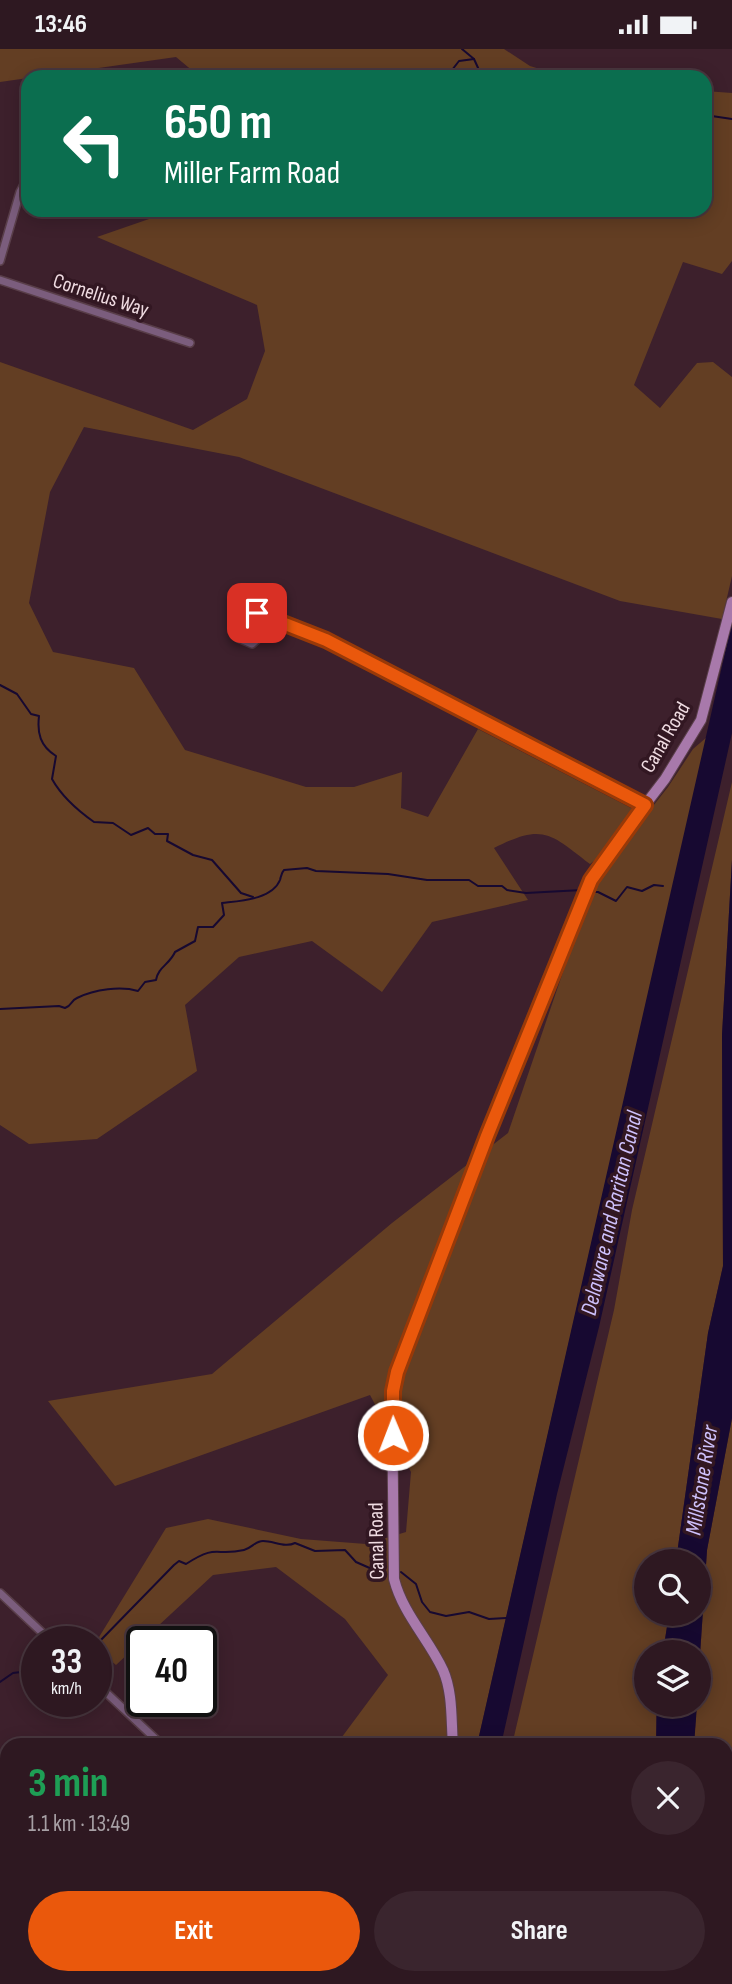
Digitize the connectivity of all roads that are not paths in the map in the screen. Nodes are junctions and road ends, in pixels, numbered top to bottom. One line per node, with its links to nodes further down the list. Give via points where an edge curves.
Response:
1 (21, 190): 2 (street)
2 (0, 261)
3 (0, 280): 4 (street, Cornelius Way)
4 (190, 343)
5 (732, 602): 7 (street, Canal Road, via 701,720)
6 (278, 621): 6 (street, via 252,644 238,638 233,627 239,617 250,612); 7 (street, via 347,650)
7 (645, 805): 12 (street, Canal Road, via 591,880 394,1381 394,1579 405,1609 444,1671)
8 (0, 1593): 9 (street)
9 (35, 1626)
10 (112, 1698): 11 (street)
11 (155, 1738)
12 (452, 1738)

